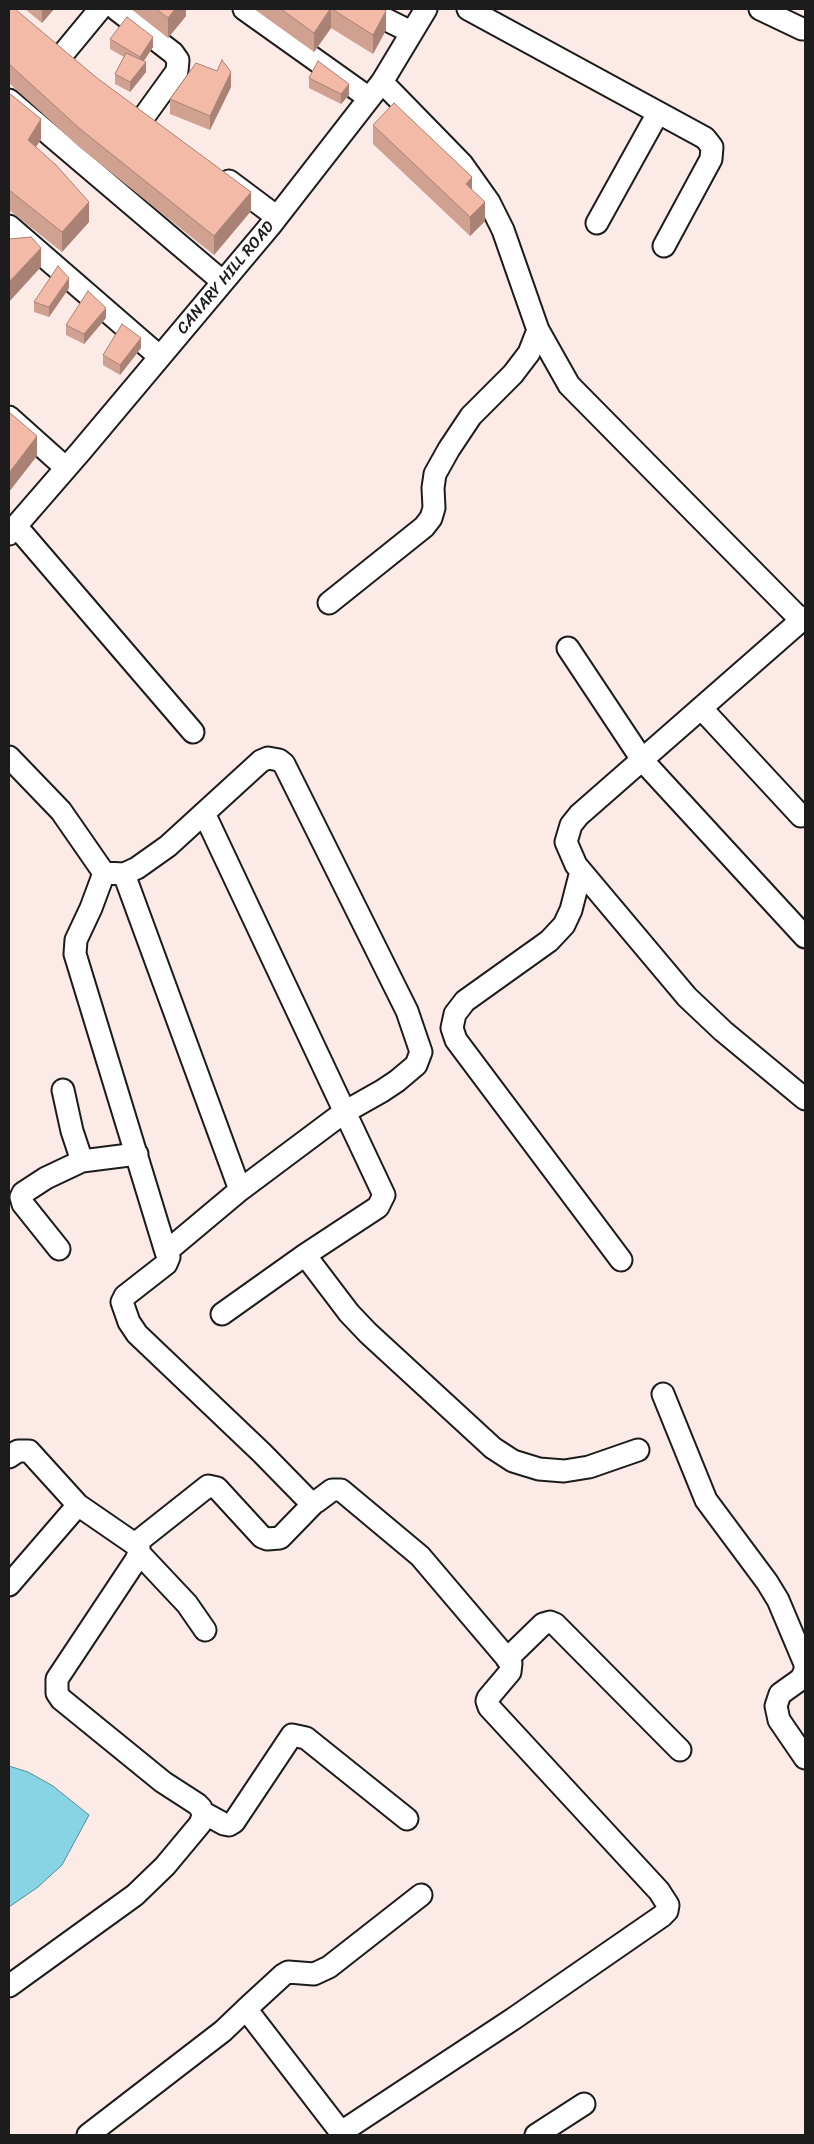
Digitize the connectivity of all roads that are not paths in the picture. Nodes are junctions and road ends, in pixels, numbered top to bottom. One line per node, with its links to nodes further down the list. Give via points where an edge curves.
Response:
1 (100, 9): 10 (street)
2 (116, 9): 13 (street, via 178,60 177,70 151,123)
3 (244, 9): 11 (street)
4 (366, 9): 9 (street)
5 (426, 9): 9 (street, CANARY HILL ROAD)
6 (468, 9): 14 (street)
7 (760, 9): 8 (street)
8 (802, 29)
9 (411, 32): 11 (street, CANARY HILL ROAD)
10 (62, 55)
11 (376, 90): 16 (street, CANARY HILL ROAD); 21 (street, via 462,164 489,202 503,230)
12 (9, 100): 20 (street)
13 (126, 105)
14 (658, 113): 17 (street); 19 (street, via 705,138 712,147 711,159)
15 (214, 170): 16 (street)
16 (277, 217): 20 (street, CANARY HILL ROAD)
17 (597, 222)
18 (9, 226): 22 (street)
19 (664, 246)
20 (223, 282): 22 (street, CANARY HILL ROAD)
21 (538, 330): 26 (street, via 530,353 471,416 449,449 435,474 431,518); 27 (street, via 569,384)
22 (160, 357): 24 (street, CANARY HILL ROAD)
23 (9, 417): 24 (street)
24 (66, 468): 25 (street, CANARY HILL ROAD)
25 (12, 530): 30 (street)
26 (329, 603)
27 (803, 618): 29 (street)
28 (568, 648): 32 (street)
29 (701, 708): 32 (street); 34 (street)
30 (194, 732)
31 (9, 757): 36 (street, via 61,811)
32 (643, 760): 35 (street, via 579,815 571,826 566,842); 37 (street)
33 (204, 813): 36 (street, via 168,846); 40 (street); 40 (street, via 261,761 274,758 284,764 407,1011 420,1048 418,1061 382,1091)
34 (801, 816)
35 (581, 871): 39 (street, via 687,997); 47 (street, via 564,925 549,941 465,1001 455,1014 452,1028 456,1040)
36 (114, 874): 41 (street, via 91,908 76,940 75,954); 43 (street)
37 (805, 937)
38 (63, 1090): 42 (street)
39 (805, 1099)
40 (344, 1113): 43 (street); 46 (street, via 383,1192 383,1199 378,1207)
41 (137, 1154): 42 (street); 45 (street)
42 (82, 1161): 44 (street, via 39,1182 21,1197)
43 (240, 1190): 45 (street)
44 (58, 1250)
45 (166, 1252): 52 (street, via 169,1258 166,1264 123,1298 121,1304 129,1322 147,1345)
46 (305, 1255): 48 (street); 50 (street, via 368,1333 493,1448 513,1461 539,1469 564,1471 589,1467)
47 (621, 1260)
48 (222, 1314)
49 (663, 1394): 59 (street, via 706,1500 771,1588 805,1664 801,1679 780,1694 776,1706 779,1720)
50 (638, 1450)
51 (9, 1458): 53 (street, via 18,1451 29,1452)
52 (314, 1503): 54 (street, via 280,1538 267,1539 217,1488 208,1486); 57 (street, via 332,1490 343,1492 420,1556)
53 (78, 1504): 54 (street); 55 (street)
54 (137, 1548): 56 (street, via 187,1604); 60 (street, via 57,1679 57,1693 163,1782 197,1804)
55 (9, 1585)
56 (205, 1630)
57 (508, 1659): 58 (street, via 543,1624 555,1624); 67 (street, via 512,1669 488,1698 490,1707 659,1891 668,1905 667,1910)
58 (680, 1750)
59 (805, 1758)
60 (202, 1812): 61 (street, via 224,1824 234,1822 292,1735 306,1738); 63 (street, via 200,1824 149,1882)
61 (407, 1819)
62 (421, 1895): 64 (street, via 321,1972 288,1972)
63 (9, 1986)
64 (246, 2009): 66 (street); 67 (street)
65 (584, 2104): 68 (street)
66 (88, 2135)
67 (343, 2135)
68 (536, 2135)

